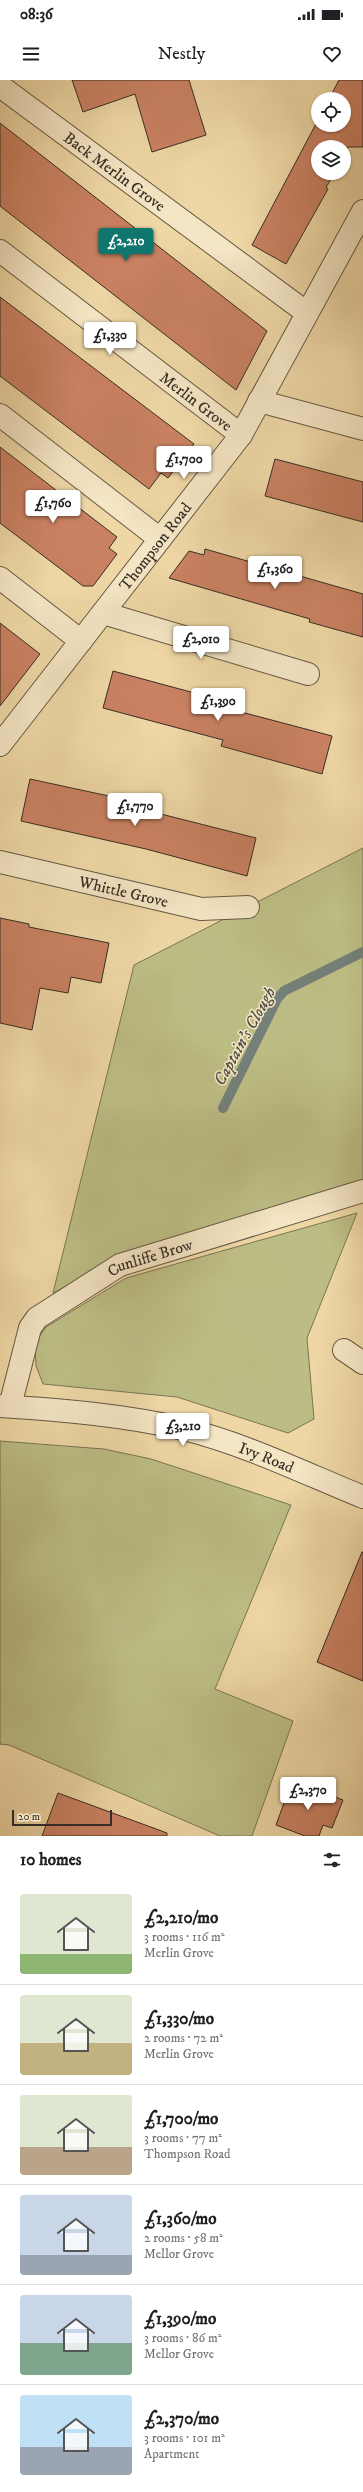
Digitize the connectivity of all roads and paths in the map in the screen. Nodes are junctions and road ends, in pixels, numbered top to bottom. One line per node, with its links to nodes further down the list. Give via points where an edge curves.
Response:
1 (0, 86): 4 (street, Back Merlin Grove)
2 (363, 211): 4 (street, Thompson Road)
3 (0, 251): 8 (street, Merlin Grove)
4 (307, 313): 5 (street, Thompson Road)
5 (259, 401): 7 (street); 8 (street, Thompson Road)
6 (0, 415): 9 (street)
7 (363, 429)
8 (241, 435): 9 (street, Thompson Road)
9 (160, 539): 11 (street, Thompson Road)
10 (0, 578): 12 (street)
11 (103, 613): 12 (street, Thompson Road); 13 (street)
12 (81, 641): 14 (street, Thompson Road)
13 (308, 674)
14 (0, 745)
15 (0, 862): 16 (street, Whittle Grove, via 201,909)
16 (248, 907)
17 (363, 1191): 20 (street, Cunliffe Brow, via 120,1265 37,1318 30,1328)
18 (344, 1350): 19 (street)
19 (363, 1363)
20 (5, 1406): 21 (street, Ivy Road, via 133,1419 185,1430)
21 (361, 1491)

